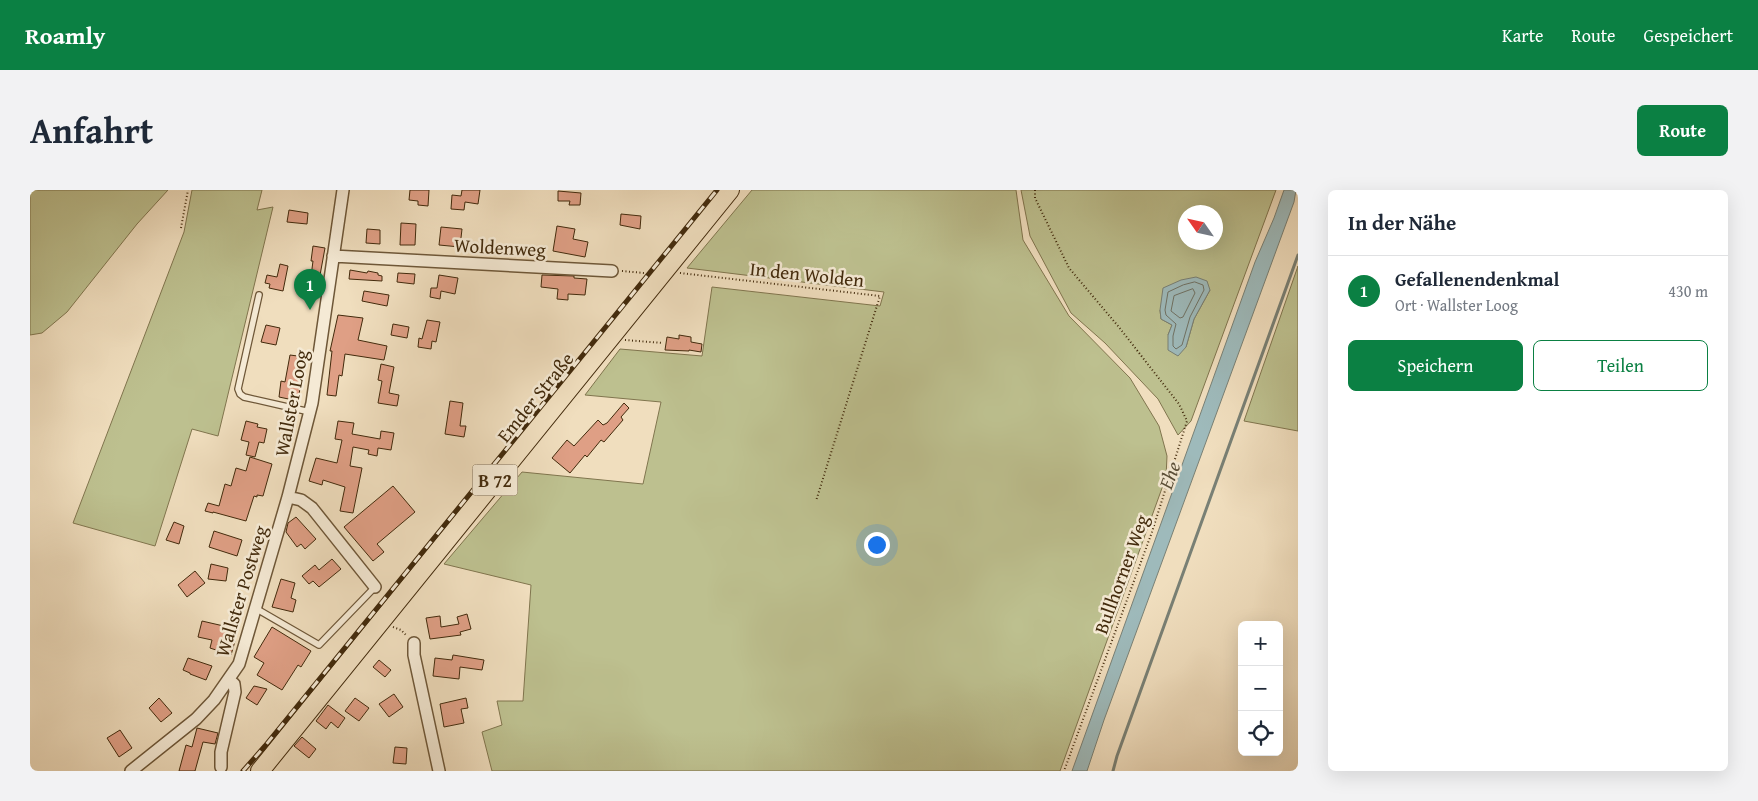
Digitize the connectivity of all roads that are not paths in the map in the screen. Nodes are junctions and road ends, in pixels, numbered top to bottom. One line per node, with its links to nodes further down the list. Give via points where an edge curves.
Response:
1 (343, 190): 3 (street, Wallster Loog)
2 (730, 190): 14 (main road, Emder Straße / B 72)
3 (333, 256): 4 (street, Woldenweg); 6 (street, Wallster Loog)
4 (612, 271)
5 (259, 295): 6 (lane, via 238,389 240,394)
6 (310, 412): 7 (street, Wallster Loog)
7 (288, 497): 8 (street, via 301,500 312,508); 9 (street, Wallster Postweg)
8 (375, 587): 9 (lane, via 319,645)
9 (255, 608): 11 (street, Wallster Postweg, via 239,664)
10 (414, 643): 15 (street)
11 (229, 680): 12 (street, via 234,684 235,692 221,752); 13 (street, Wallster Postweg, via 196,719)
12 (221, 767)
13 (131, 771)
14 (260, 771)
15 (439, 771)

